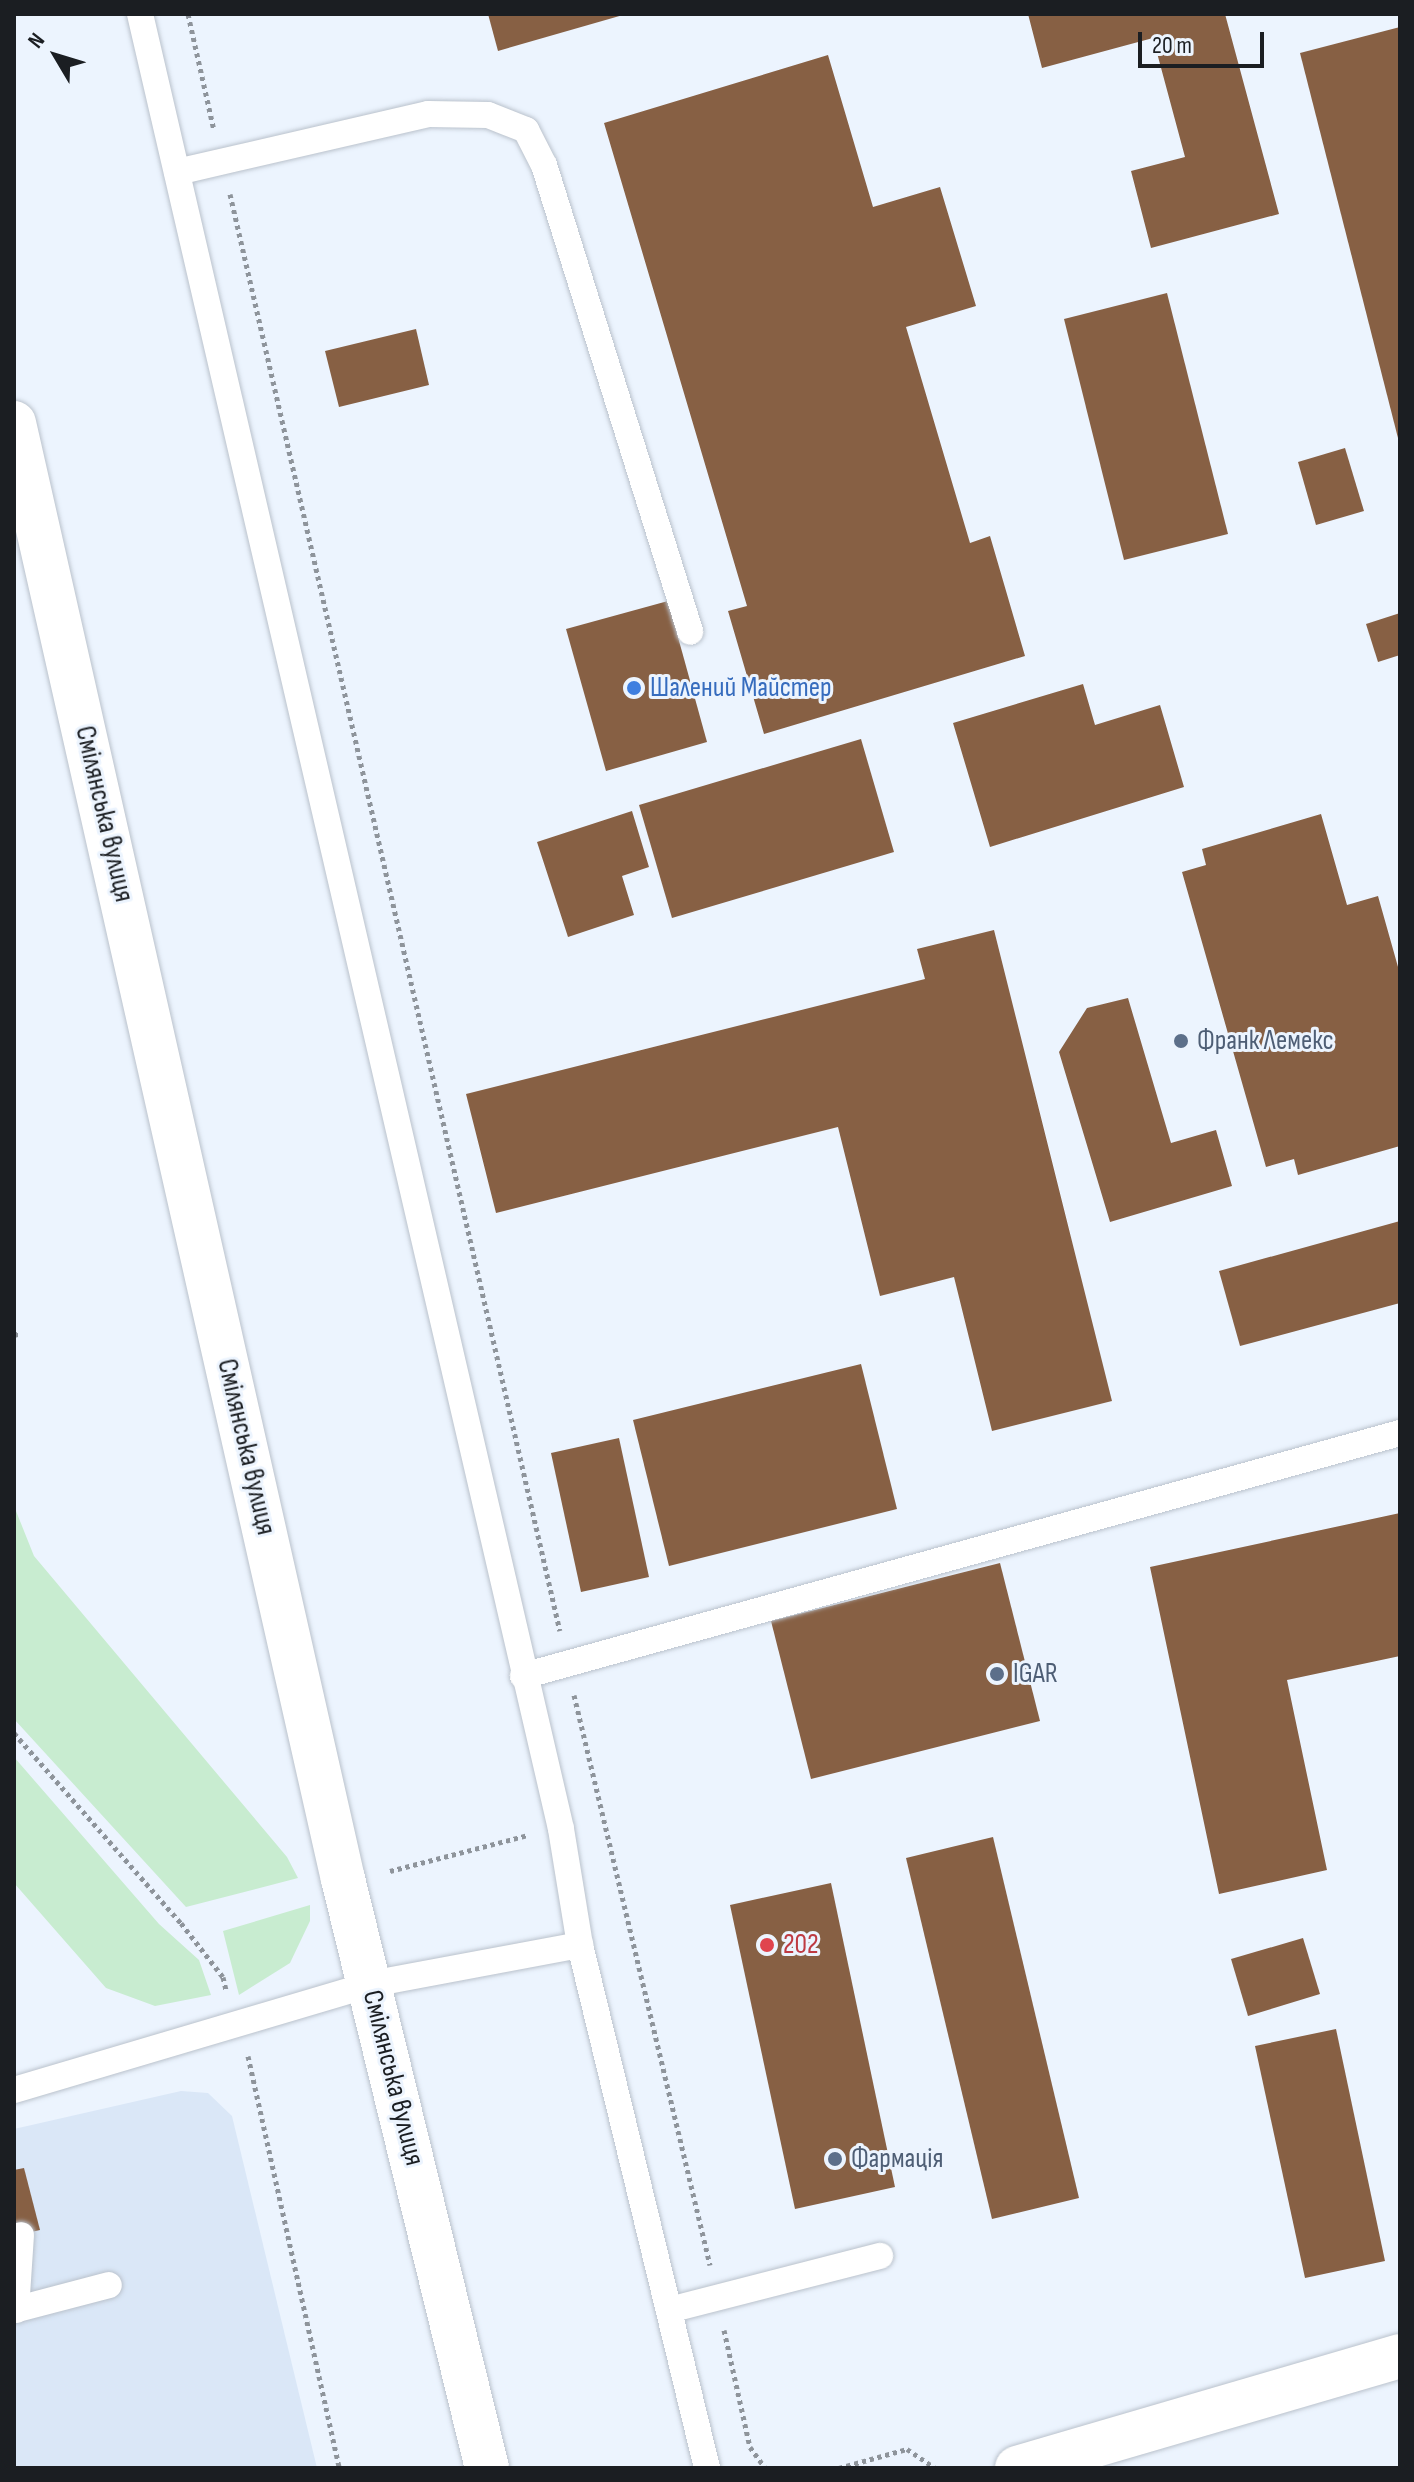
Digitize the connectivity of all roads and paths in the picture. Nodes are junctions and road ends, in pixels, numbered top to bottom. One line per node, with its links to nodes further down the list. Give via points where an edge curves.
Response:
1 (140, 14): 4 (lane)
2 (188, 14): 3 (path)
3 (221, 162): 4 (lane); 6 (lane, via 428,114 488,115 526,130 544,165); 8 (path)
4 (177, 172): 9 (lane)
5 (14, 423): 14 (main road, Смілянська вулиця)
6 (690, 632)
7 (1400, 1433): 8 (lane)
8 (568, 1663): 9 (lane); 20 (path)
9 (523, 1676): 11 (lane)
10 (14, 1733): 15 (path, via 223,1977)
11 (561, 1829): 12 (path); 13 (lane)
12 (390, 1871)
13 (580, 1945): 14 (lane); 22 (lane)
14 (371, 1984): 15 (lane); 25 (main road, Смілянська вулиця)
15 (233, 2027): 16 (lane); 24 (path, via 246,2049)
16 (14, 2090)
17 (21, 2235): 21 (lane)
18 (880, 2256): 20 (lane)
19 (109, 2285): 21 (lane)
20 (717, 2297): 22 (lane); 27 (path, via 750,2447)
21 (15, 2310)
22 (669, 2310): 26 (lane)
23 (1400, 2356): 30 (main road)
24 (339, 2468)
25 (487, 2468)
26 (707, 2468)
27 (765, 2468)
28 (839, 2468): 29 (path, via 907,2449)
29 (935, 2468)
30 (1017, 2468)

